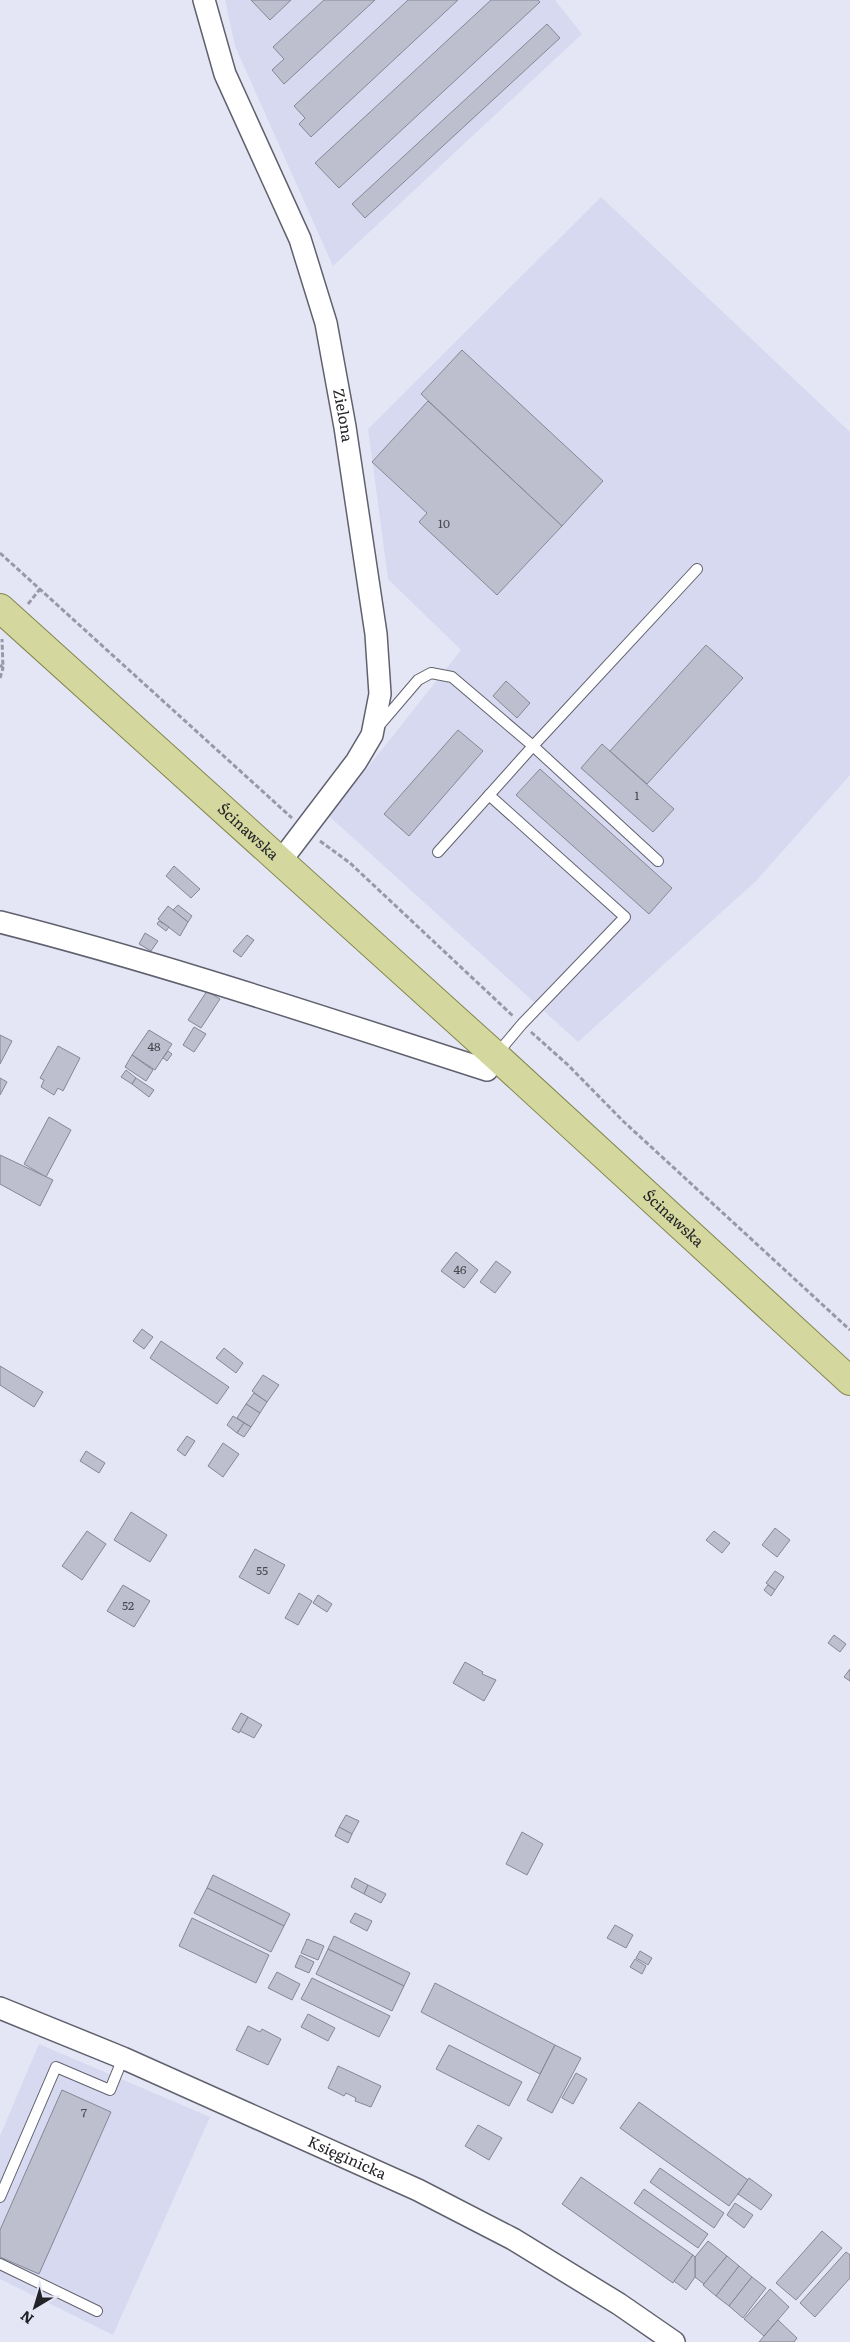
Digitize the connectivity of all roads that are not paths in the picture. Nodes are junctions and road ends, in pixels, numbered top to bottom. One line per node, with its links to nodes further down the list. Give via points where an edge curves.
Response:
1 (204, 0): 4 (street, Zielona, via 225,74 300,239 326,323 376,634 380,694)
2 (697, 569): 5 (lane)
3 (0, 608): 9 (main road, Ścinawska)
4 (372, 735): 5 (lane, via 418,680 430,674 452,677); 9 (street, Zielona, via 356,762)
5 (533, 746): 6 (lane); 8 (lane)
6 (489, 795): 7 (lane); 11 (lane, via 625,918 522,1024)
7 (438, 852)
8 (658, 861)
9 (280, 862): 11 (main road, Ścinawska)
10 (0, 922): 11 (street, Ścinawska, via 89,944)
11 (491, 1063): 12 (main road, Ścinawska)
12 (850, 1381)
13 (0, 2008): 14 (street, Księginicka)
14 (123, 2058): 15 (lane, via 110,2090 56,2067); 18 (street, Księginicka, via 418,2190 513,2240 619,2304)
15 (0, 2197)
16 (0, 2264): 17 (lane)
17 (97, 2311)
18 (674, 2342)

